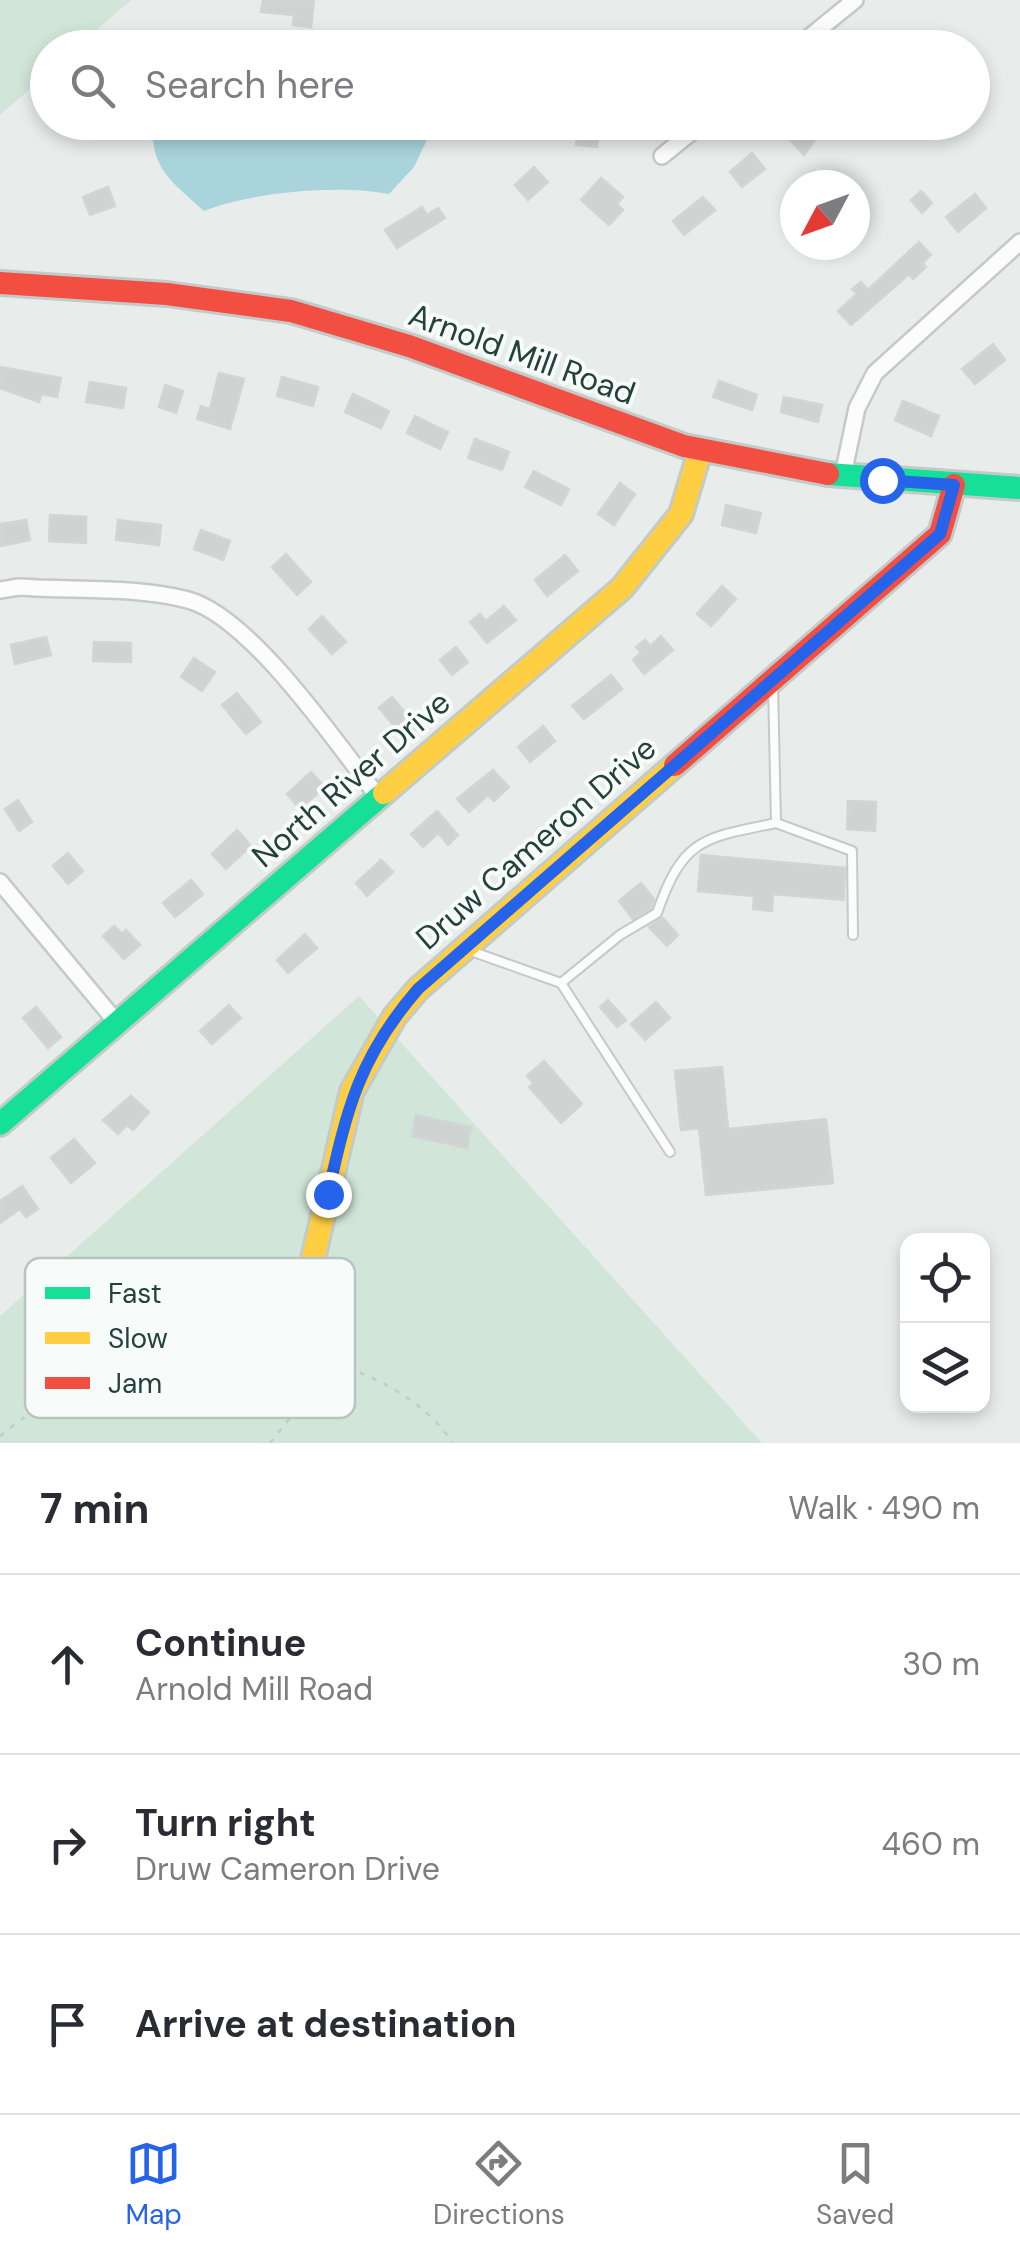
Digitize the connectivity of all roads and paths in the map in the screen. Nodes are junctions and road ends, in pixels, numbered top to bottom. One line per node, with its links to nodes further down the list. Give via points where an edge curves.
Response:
1 (854, 0): 2 (street)
2 (818, 30)
3 (682, 140): 4 (street)
4 (662, 156)
5 (1020, 242): 8 (street, via 874,374 857,408)
6 (0, 283): 7 (street, Arnold Mill Road, via 171,296 329,320 453,358)
7 (700, 450): 8 (street, Arnold Mill Road); 13 (street, North River Drive, via 681,514 650,558)
8 (843, 475): 9 (street, Arnold Mill Road)
9 (954, 485): 10 (street, Arnold Mill Road); 12 (street, Druw Cameron Drive, via 940,534)
10 (1020, 488)
11 (0, 590): 13 (street, via 137,594 208,608 258,650)
12 (773, 680): 14 (lane); 17 (street, Druw Cameron Drive)
13 (379, 798): 19 (street, North River Drive)
14 (776, 823): 16 (lane, via 852,850); 18 (lane, via 708,837 672,868 657,913)
15 (0, 882): 19 (street)
16 (853, 935)
17 (464, 948): 18 (lane); 22 (street, Druw Cameron Drive, via 394,1016 352,1091)
18 (561, 983): 21 (lane)
19 (118, 1024): 20 (street, North River Drive)
20 (0, 1124)
21 (670, 1152)
22 (315, 1258)
23 (355, 1369): 28 (path, via 419,1408)
24 (26, 1418): 26 (path)
25 (290, 1418): 27 (path)
26 (0, 1436)
27 (270, 1443)
28 (453, 1443)

